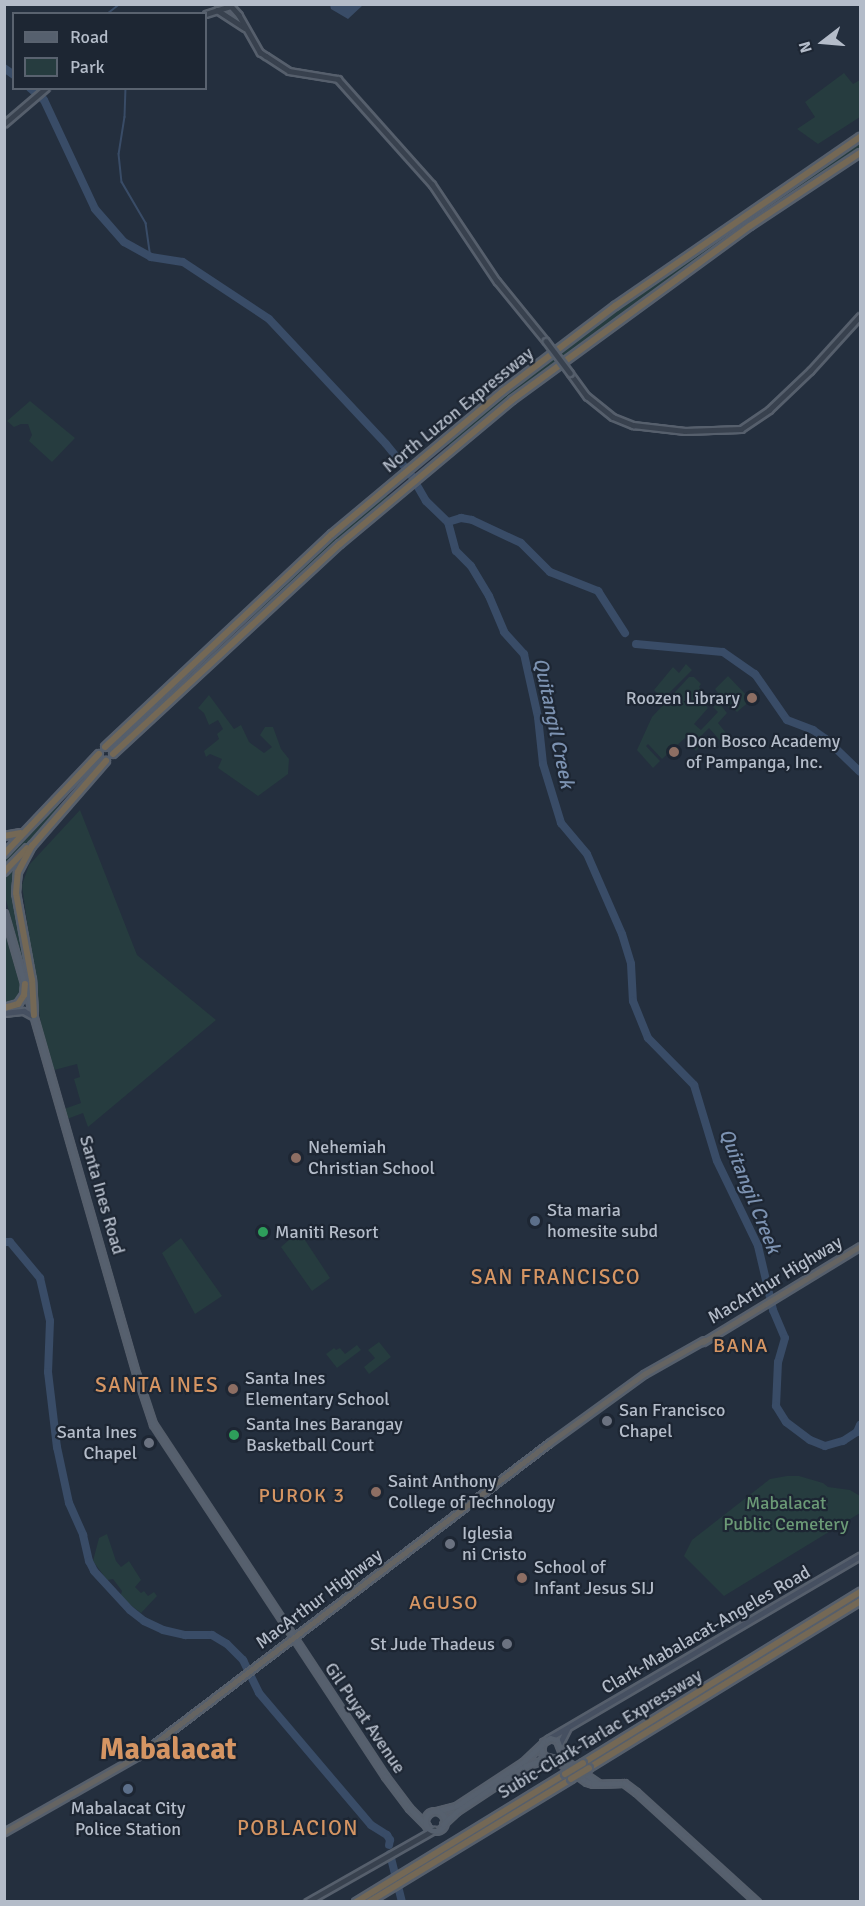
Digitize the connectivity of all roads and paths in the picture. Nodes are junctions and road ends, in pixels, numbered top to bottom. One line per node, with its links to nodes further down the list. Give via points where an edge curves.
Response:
1 (217, 9): 2 (street); 3 (street); 3 (street, via 235,9)
2 (207, 14)
3 (245, 28): 8 (street, bridge, via 260,52 289,71 338,79 432,184 497,281 587,396 613,417 633,425 685,431 741,429 769,410)
4 (44, 90): 5 (street)
5 (4, 124)
6 (861, 137): 9 (highway, North Luzon Expressway, via 615,306 444,439 242,616)
7 (861, 153): 11 (highway, North Luzon Expressway, via 750,226 512,400 392,499 251,624)
8 (861, 316)
9 (105, 747)
10 (99, 754): 13 (highway)
11 (113, 754)
12 (106, 761): 14 (highway)
13 (27, 830): 15 (highway); 16 (highway)
14 (43, 832): 17 (highway); 21 (highway, via 24,859 16,888)
15 (4, 836)
16 (4, 854)
17 (4, 872)
18 (4, 913): 19 (main road, Santa Ines Road)
19 (25, 984): 20 (highway, via 18,1004); 21 (main road, Santa Ines Road)
20 (4, 1011): 21 (main road, via 24,1011)
21 (34, 1018): 26 (main road, Santa Ines Road, via 155,1427)
22 (861, 1246): 26 (highway, MacArthur Highway, via 643,1377 452,1515)
23 (861, 1556): 27 (main road, Clark-Mabalacat-Angeles Road)
24 (861, 1592): 33 (highway, Subic-Clark-Tarlac Expressway)
25 (861, 1600): 33 (highway, Subic-Clark-Tarlac Expressway)
26 (292, 1638): 36 (main road, Gil Puyat Avenue); 40 (highway, MacArthur Highway, via 138,1756)
27 (567, 1728): 28 (main road, Clark-Mabalacat-Angeles Road); 30 (main road)
28 (548, 1738): 29 (main road); 30 (main road)
29 (542, 1744): 31 (main road, via 541,1751); 35 (main road, via 523,1762 456,1806)
30 (561, 1746): 32 (main road); 34 (main road, via 565,1761)
31 (547, 1759): 32 (main road); 38 (main road, via 525,1766)
32 (555, 1759): 34 (main road, via 589,1784)
33 (586, 1765): 41 (highway, Subic-Clark-Tarlac Expressway, bridge, via 565,1774); 41 (highway, Subic-Clark-Tarlac Expressway, bridge, via 571,1779)
34 (598, 1783): 46 (main road, via 624,1783 630,1787)
35 (437, 1811): 37 (main road); 38 (main road, via 443,1816)
36 (414, 1813): 37 (main road); 39 (main road, Gil Puyat Avenue)
37 (428, 1814): 39 (main road)
38 (443, 1824): 39 (main road)
39 (427, 1831): 43 (street)
40 (4, 1832)
41 (443, 1852): 42 (highway, Subic-Clark-Tarlac Expressway)
42 (378, 1892): 44 (highway, Subic-Clark-Tarlac Expressway); 45 (highway, Subic-Clark-Tarlac Expressway)
43 (307, 1902)
44 (356, 1902)
45 (369, 1902)
46 (758, 1902)

